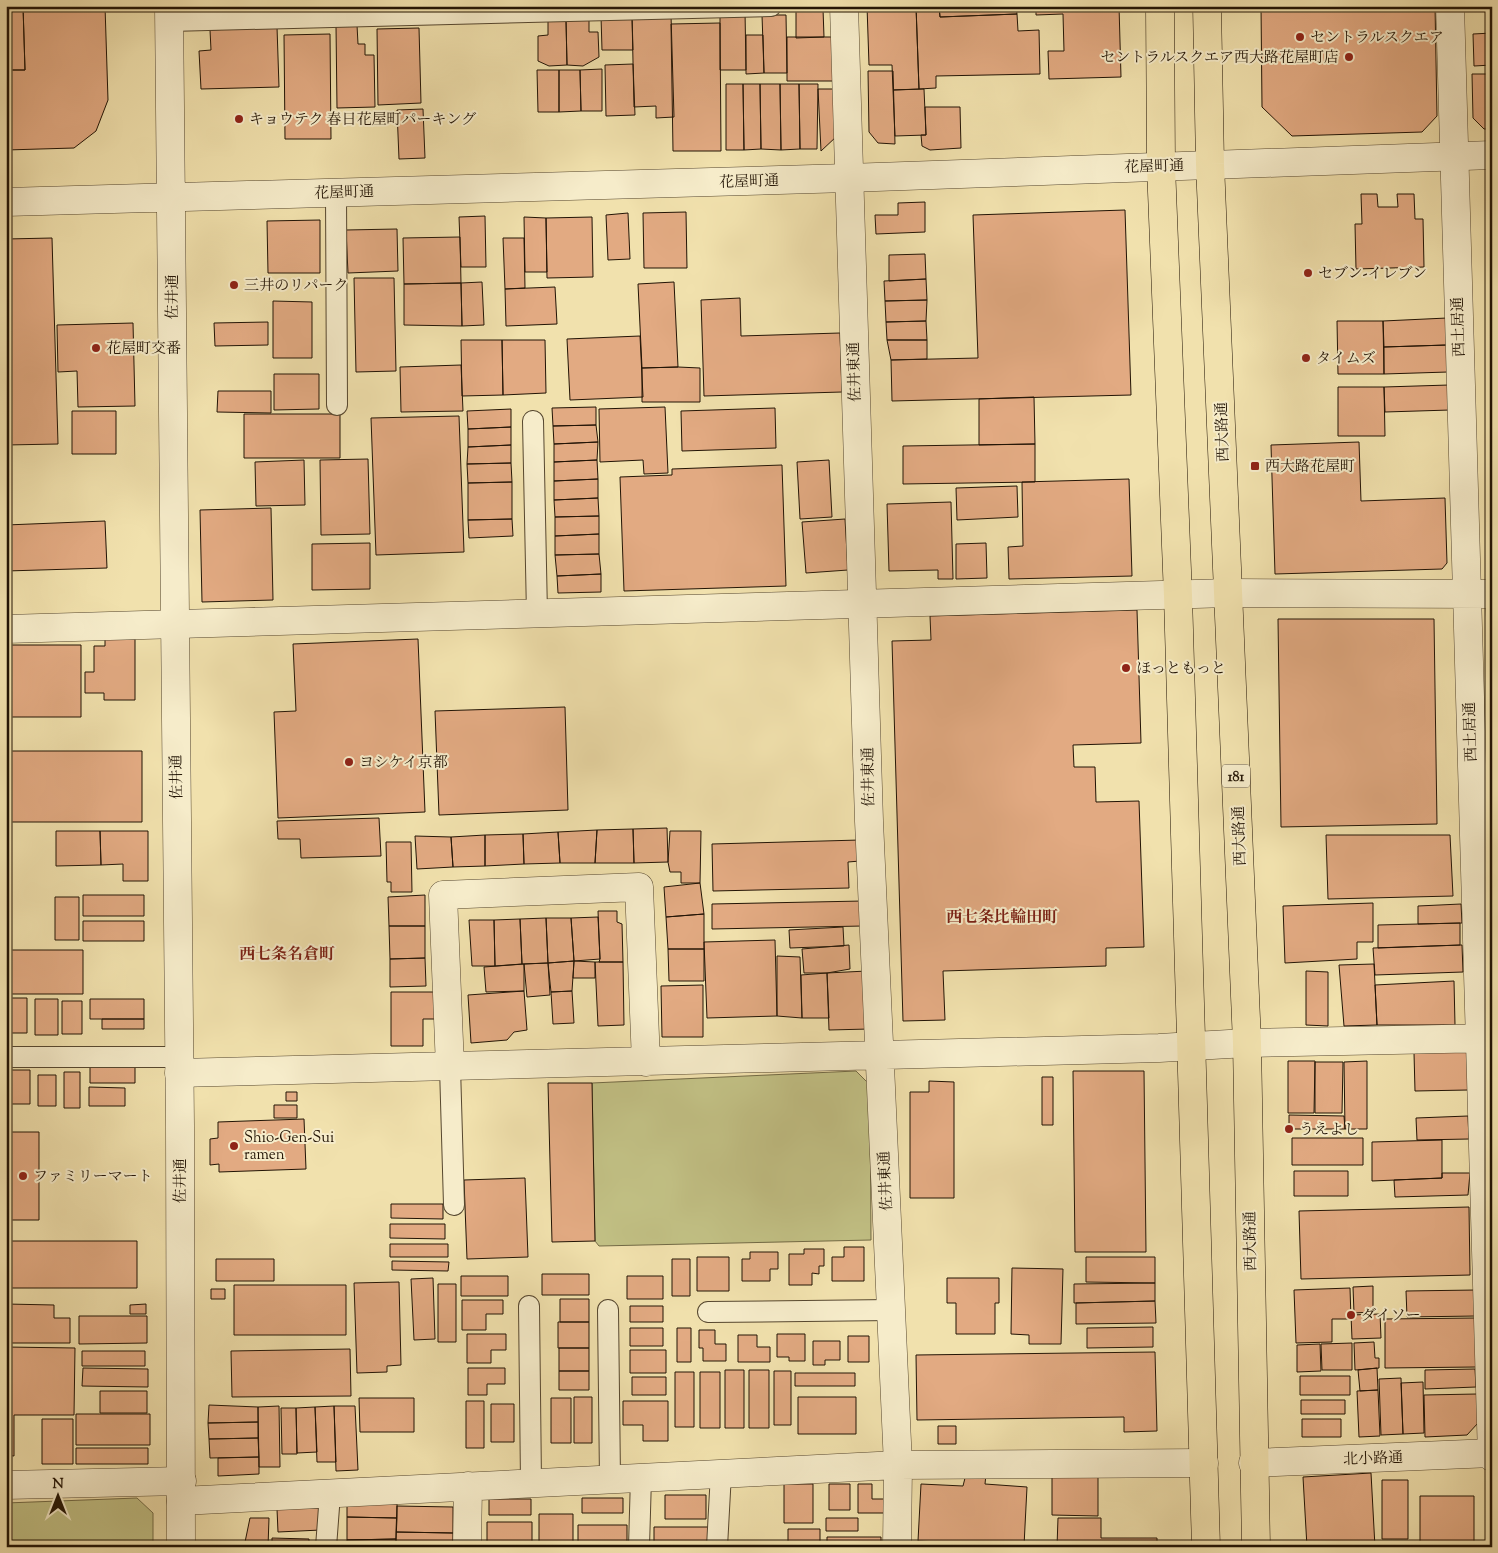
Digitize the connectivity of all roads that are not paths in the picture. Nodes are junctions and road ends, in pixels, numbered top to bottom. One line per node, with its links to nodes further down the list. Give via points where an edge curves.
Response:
1 (772, 6): 6 (lane)
2 (844, 6): 11 (street, 佐井東通)
3 (1160, 6): 10 (main road)
4 (1207, 6): 9 (main road, 西大路通 / 181)
5 (1450, 6): 8 (street, 西土居通)
6 (170, 14): 13 (street, 佐井通)
7 (1492, 155): 8 (street, 花屋町通)
8 (1453, 156): 9 (street, 花屋町通); 18 (street, 西土居通)
9 (1210, 164): 10 (street, 花屋町通); 17 (main road, 西大路通 / 181)
10 (1162, 166): 11 (street, 花屋町通); 19 (main road)
11 (848, 178): 12 (street, 花屋町通); 20 (street, 佐井東通)
12 (336, 192): 13 (street, 花屋町通); 15 (lane)
13 (171, 197): 14 (street, 花屋町通); 22 (street, 佐井通)
14 (6, 202)
15 (337, 405)
16 (533, 421): 21 (lane)
17 (1229, 594): 18 (street); 19 (street); 25 (main road, 西大路通 / 181)
18 (1479, 594): 24 (street, 西土居通)
19 (1178, 596): 20 (street); 26 (main road)
20 (862, 605): 21 (street); 27 (street, 佐井東通)
21 (538, 614): 22 (street)
22 (175, 624): 23 (street); 30 (street, 佐井通)
23 (6, 629)
24 (1486, 1038): 25 (street); 37 (street, 西土居通)
25 (1247, 1043): 26 (street); 40 (main road, 西大路通 / 181)
26 (1190, 1047): 27 (street); 39 (main road)
27 (879, 1056): 29 (street); 35 (street, 佐井東通)
28 (11, 1057): 30 (lane)
29 (646, 1062): 31 (street); 31 (street, via 639,887 443,895)
30 (179, 1065): 31 (street); 48 (street, 佐井通)
31 (450, 1067): 32 (lane)
32 (454, 1205)
33 (529, 1306): 45 (lane)
34 (608, 1310): 44 (lane)
35 (891, 1310): 36 (lane); 41 (street, 佐井東通)
36 (708, 1312)
37 (1492, 1453): 38 (street, 西土居通); 40 (street, 北小路通)
38 (1492, 1457)
39 (1204, 1463): 41 (street); 56 (main road)
40 (1253, 1463): 57 (main road, 西大路通 / 181)
41 (898, 1464): 42 (street); 55 (street, 佐井東通)
42 (721, 1474): 43 (street); 54 (lane)
43 (641, 1477): 44 (street); 53 (lane)
44 (610, 1479): 45 (street)
45 (532, 1483): 47 (street)
46 (6, 1485): 48 (street)
47 (468, 1486): 49 (street); 52 (street)
48 (181, 1491): 49 (street); 50 (street, 佐井通)
49 (330, 1494): 51 (lane)
50 (181, 1547)
51 (326, 1547)
52 (466, 1547)
53 (639, 1547)
54 (717, 1547)
55 (897, 1547)
56 (1206, 1547)
57 (1256, 1547)

